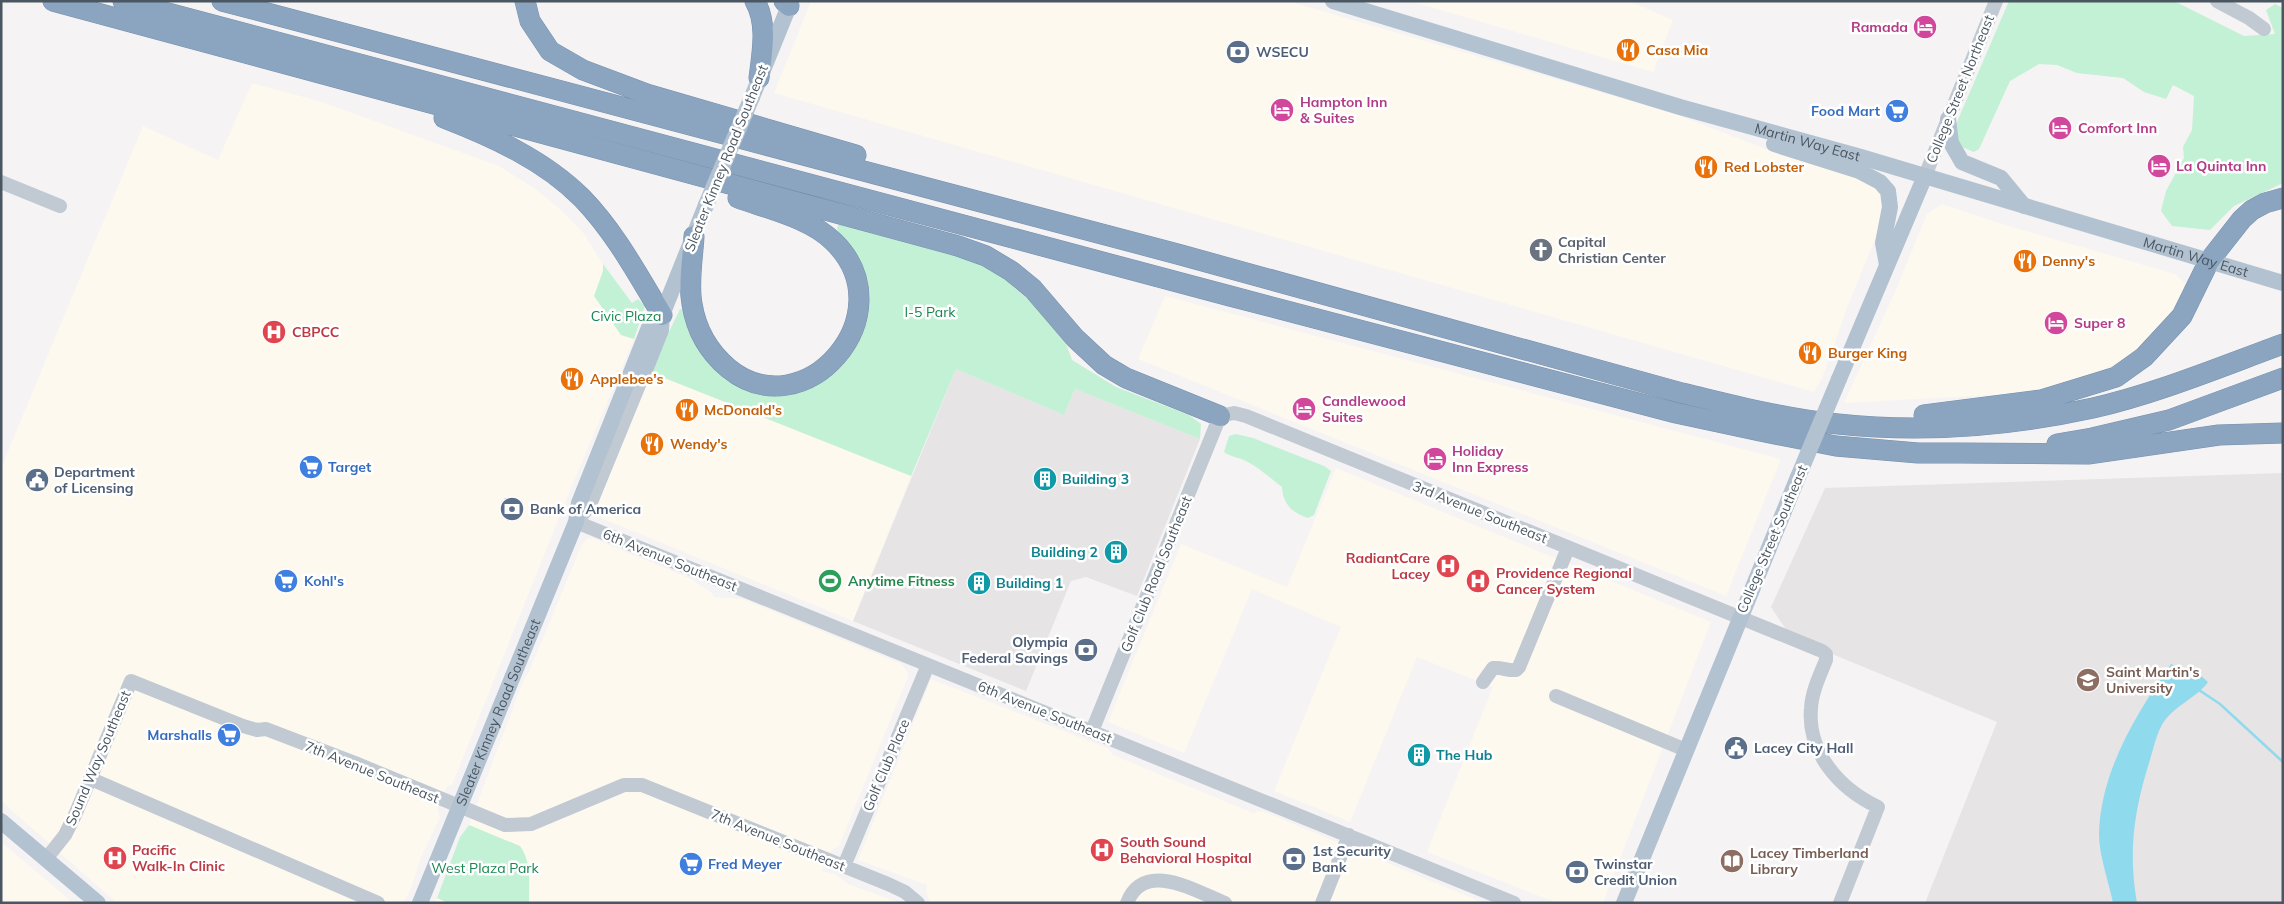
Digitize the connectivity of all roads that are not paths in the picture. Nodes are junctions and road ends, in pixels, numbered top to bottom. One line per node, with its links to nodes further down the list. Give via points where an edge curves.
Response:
1 (54, 1): 11 (highway)
2 (123, 1): 33 (highway, via 1676,413 1836,446 1918,453)
3 (222, 1): 22 (highway)
4 (525, 1): 22 (highway, via 530,21 550,51 583,70 648,94)
5 (755, 1): 12 (highway, via 763,31)
6 (1332, 1): 14 (main road, Martin Way East)
7 (1996, 1): 13 (street, College Street Northeast)
8 (2217, 1): 10 (street)
9 (788, 3): 12 (main road, Sleater Kinney Road Southeast)
10 (2264, 29)
11 (358, 85): 15 (highway); 26 (highway, via 496,140 547,169 599,217)
12 (756, 87): 21 (main road, Sleater Kinney Road Southeast, bridge)
13 (1948, 119): 16 (street, College Street Northeast); 20 (main road, via 1951,144 1962,162 2001,178)
14 (1742, 124): 16 (main road, Martin Way East); 24 (main road, via 1771,143 1859,171 1880,182 1888,191 1890,207 1883,243)
15 (621, 155): 21 (highway, via 799,221 833,241 851,264 859,286 854,324 836,356 810,377 781,386 744,380 723,364 704,341 691,302); 30 (highway, via 986,256 1033,289 1074,338 1104,365 1126,378)
16 (1925, 176): 20 (main road, Martin Way East); 24 (main road, College Street Southeast)
17 (1, 182): 19 (street)
18 (2283, 198): 23 (highway, via 2252,210)
19 (60, 206)
20 (2024, 206): 23 (main road, Martin Way East)
21 (694, 236): 26 (main road, Sleater Kinney Road Southeast)
22 (1181, 254): 31 (highway, via 1682,394)
23 (2209, 261): 25 (main road, Martin Way East); 31 (highway, via 2182,316 2144,357 2116,377 2041,400)
24 (1887, 264): 36 (main road, College Street Southeast, bridge)
25 (2283, 283)
26 (662, 315): 28 (main road, Sleater Kinney Road Southeast, via 661,330); 34 (main road, Sleater Kinney Road Southeast, via 650,325 579,503)
27 (2283, 344): 31 (highway, via 2157,390 2094,408 2034,419 1926,428)
28 (643, 375): 34 (street, Sleater Kinney Road Southeast, via 589,507)
29 (2283, 378): 33 (highway, via 2169,420 2092,438)
30 (1220, 416): 35 (street, 3rd Avenue Southeast, via 1234,413 1246,416); 41 (street, Golf Club Road Southeast)
31 (1837, 424)
32 (2283, 433): 33 (highway, via 2219,435 2088,454)
33 (1998, 452)
34 (576, 522): 37 (street, 6th Avenue Southeast); 44 (main road, Sleater Kinney Road Southeast)
35 (1568, 548): 36 (street, 3rd Avenue Southeast); 39 (street, via 1519,667 1510,671 1493,668)
36 (1740, 617): 42 (main road, College Street Southeast); 58 (street, via 1826,654 1810,709 1813,734 1834,776 1849,791 1878,807)
37 (928, 665): 41 (street, 6th Avenue Southeast); 48 (street, Golf Club Place)
38 (131, 681): 43 (street, Sound Way Southeast); 44 (street, 7th Avenue Southeast, via 243,726 266,729 355,763)
39 (1484, 682)
40 (1556, 696): 42 (street)
41 (1092, 731): 46 (street, 6th Avenue Southeast)
42 (1686, 750): 57 (main road, College Street Southeast)
43 (91, 779): 47 (street, Sound Way Southeast, via 65,836); 50 (street)
44 (459, 807): 48 (street, 7th Avenue Southeast, via 505,825 518,826 554,816 624,785 642,785); 51 (main road, Sleater Kinney Road Southeast)
45 (1, 821): 47 (main road)
46 (1349, 835): 55 (street); 56 (street, 6th Avenue Southeast)
47 (46, 859): 49 (main road)
48 (844, 866): 52 (street, 7th Avenue Southeast, via 905,892)
49 (98, 903)
50 (378, 903)
51 (420, 903)
52 (918, 903)
53 (1127, 903): 54 (street, via 1135,889 1156,879)
54 (1225, 903)
55 (1322, 903)
56 (1514, 903)
57 (1624, 903)
58 (1840, 903)

